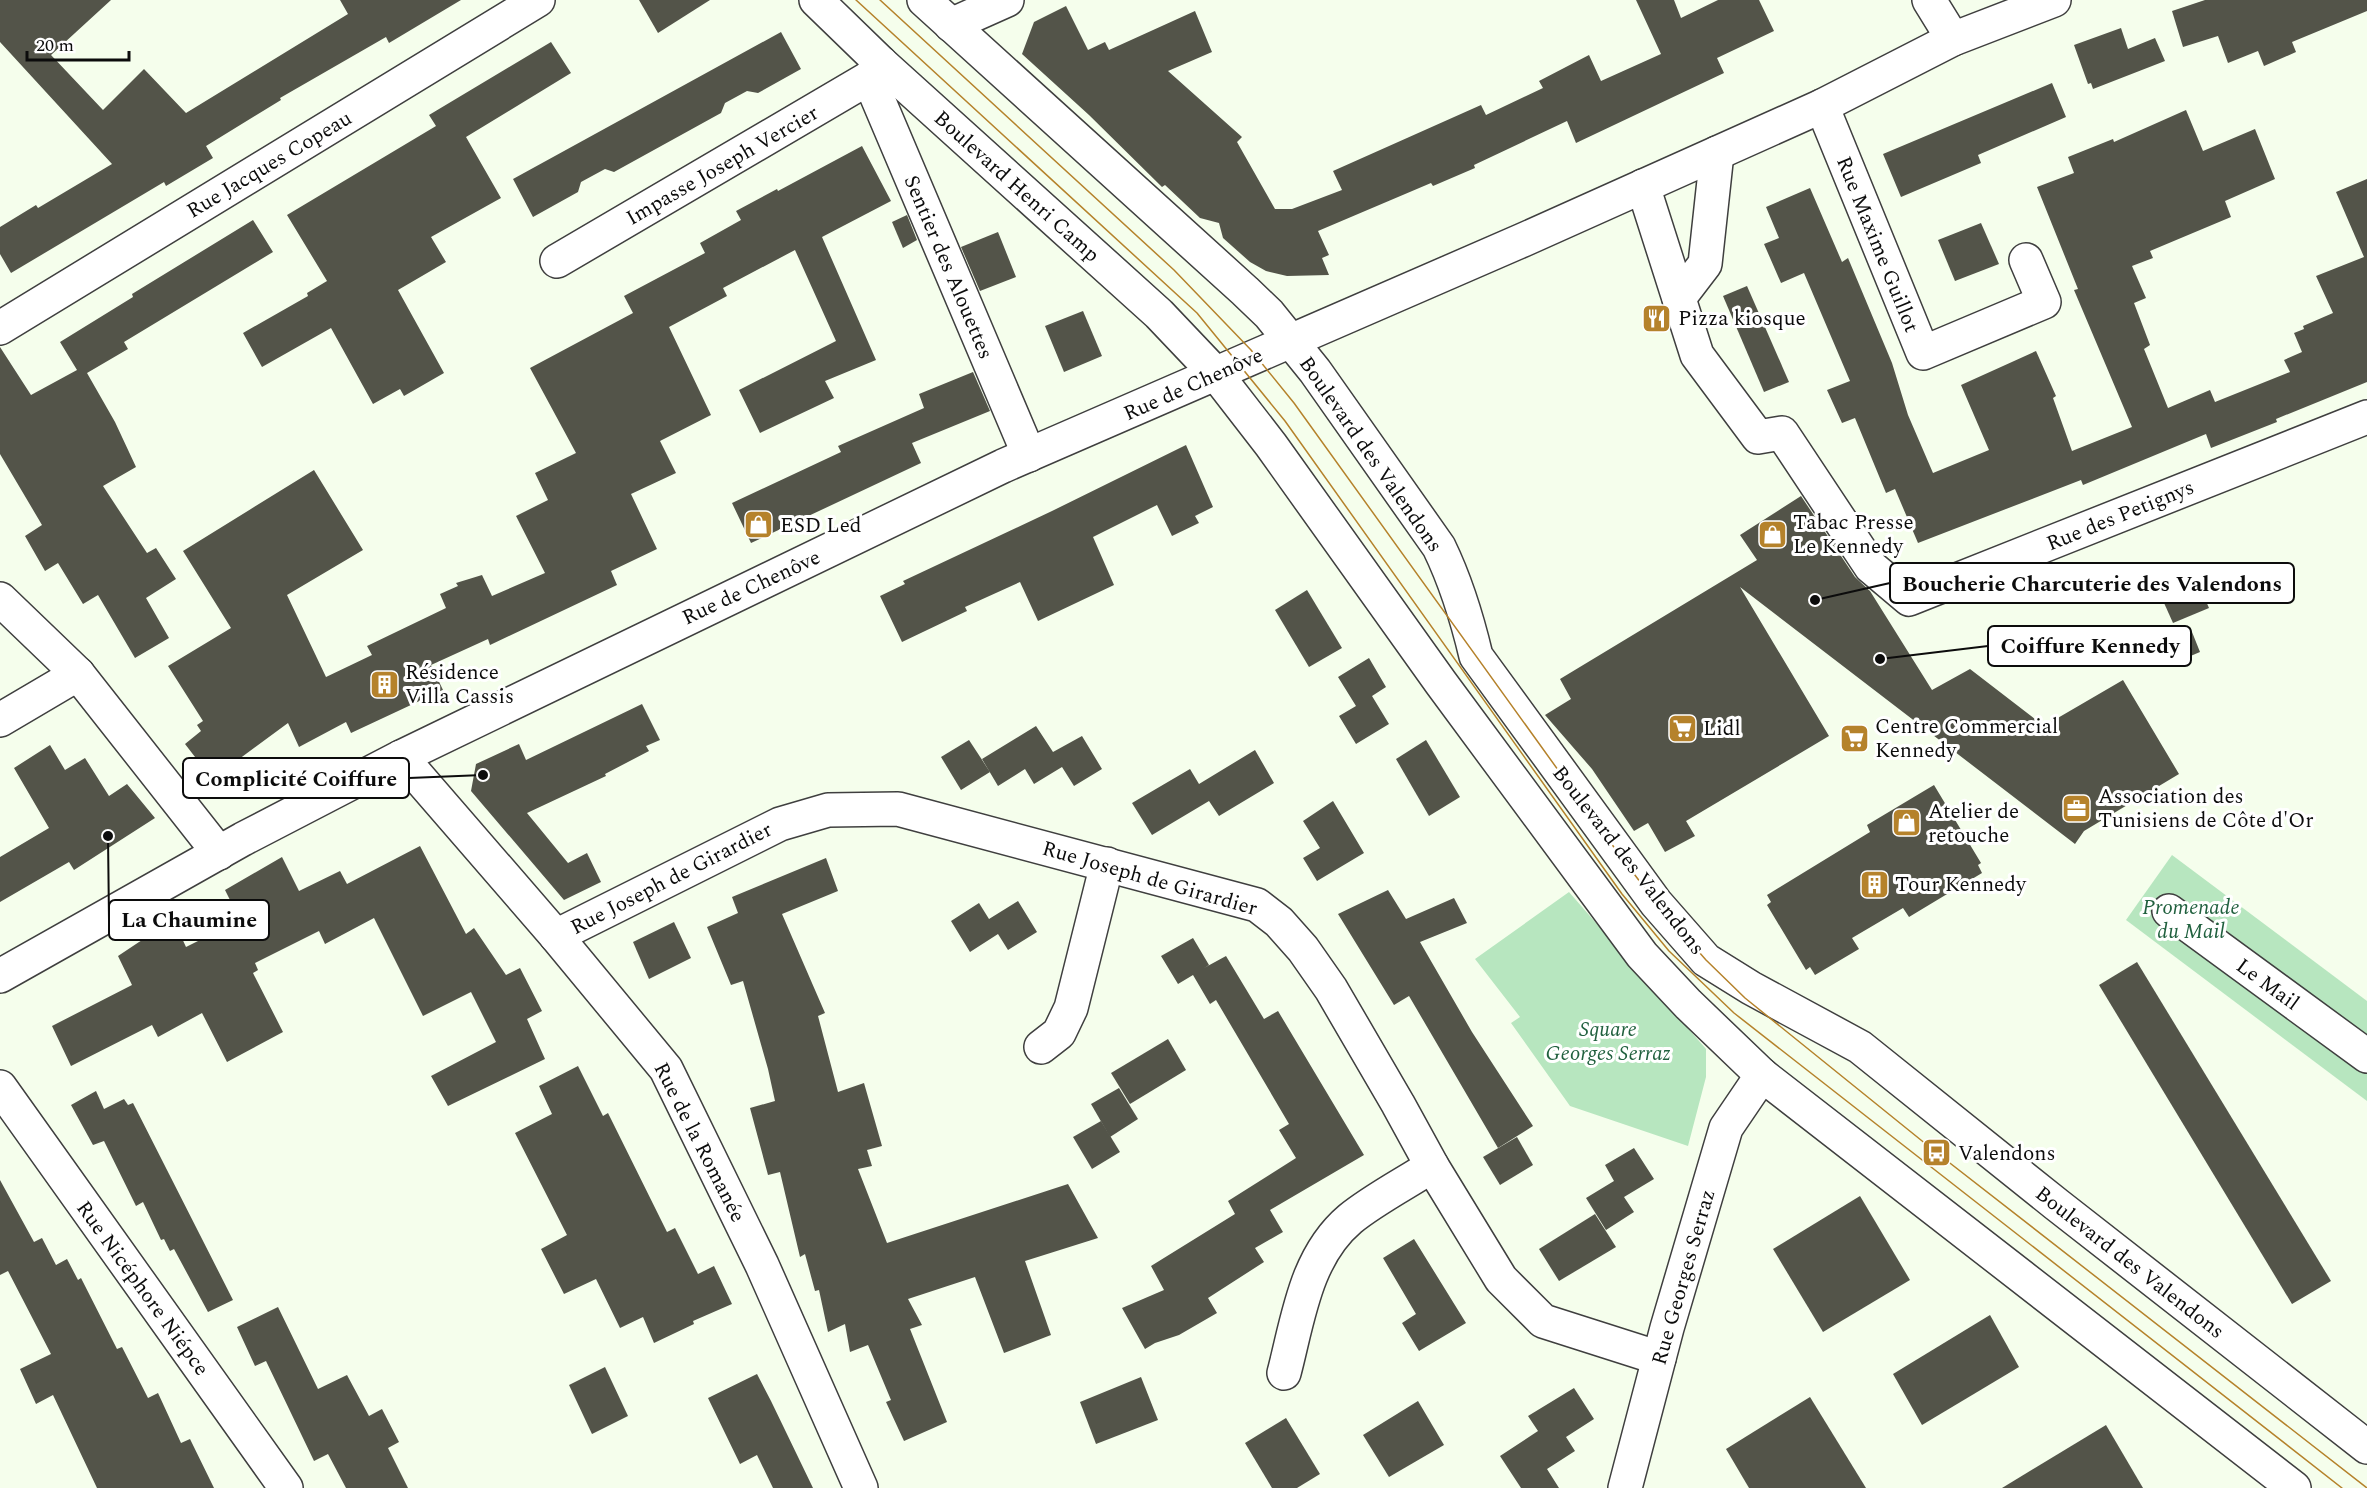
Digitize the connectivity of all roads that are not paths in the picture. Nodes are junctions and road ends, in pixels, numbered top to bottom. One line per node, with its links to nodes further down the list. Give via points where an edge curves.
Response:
1 (538, 0): 16 (street, Rue Jacques Copeau)
2 (816, 0): 9 (street, Boulevard Henri Camp)
3 (924, 0): 7 (street)
4 (1007, 0): 7 (street)
5 (1929, 0): 8 (street)
6 (2054, 0): 8 (street)
7 (951, 25): 17 (street, via 1245,291)
8 (1953, 39): 10 (street)
9 (875, 71): 14 (street, Impasse Joseph Vercier); 18 (street, Boulevard Henri Camp, via 1159,314); 20 (street, Sentier des Alouettes)
10 (1822, 106): 11 (street); 13 (street, Rue Maxime Guillot, via 1923,352 2044,302)
11 (1717, 153): 12 (street); 15 (street, via 1705,264)
12 (1643, 186): 15 (street, Rue des Petignys); 17 (street, Rue de Chenôve)
13 (2026, 260)
14 (557, 261)
15 (1678, 298): 19 (street, Rue des Petignys, via 1697,355 1758,437 1782,433 1871,567 1909,599)
16 (0, 328)
17 (1292, 340): 18 (street, Rue de Chenôve); 37 (street, Boulevard des Valendons, via 1438,547 1453,577 1476,656 1656,903 1706,960 1860,1047)
18 (1216, 374): 20 (street, Rue de Chenôve); 32 (street, Boulevard des Valendons, via 1642,956)
19 (2367, 417)
20 (1029, 455): 24 (street, Rue de Chenôve)
21 (0, 599): 22 (street)
22 (78, 675): 23 (street); 25 (street)
23 (0, 720)
24 (401, 756): 25 (street, Rue de Chenôve); 28 (street, Rue de la Romanée)
25 (219, 853): 29 (street, Rue de Chenôve)
26 (1107, 864): 28 (street, Rue Joseph de Girardier, via 898,809 828,810 780,824); 30 (street, via 1071,1008 1059,1033); 34 (street, Rue Joseph de Girardier, via 1257,905 1279,922 1331,989)
27 (2169, 911): 31 (street, Le Mail)
28 (556, 936): 39 (street, Rue de la Romanée, via 666,1069 762,1265)
29 (0, 976)
30 (1041, 1047)
31 (2367, 1056)
32 (1762, 1075): 35 (street, Rue Georges Serraz, via 1726,1128); 41 (street, Boulevard des Valendons)
33 (0, 1088): 38 (street, Rue Nicéphore Niépce)
34 (1432, 1166): 35 (street, Rue Joseph de Girardier, via 1501,1279 1543,1321); 36 (street, via 1350,1219 1326,1248 1307,1281)
35 (1659, 1358): 40 (street, Rue Georges Serraz)
36 (1284, 1373)
37 (2367, 1447)
38 (286, 1488)
39 (861, 1488)
40 (1625, 1488)
41 (2294, 1488)

